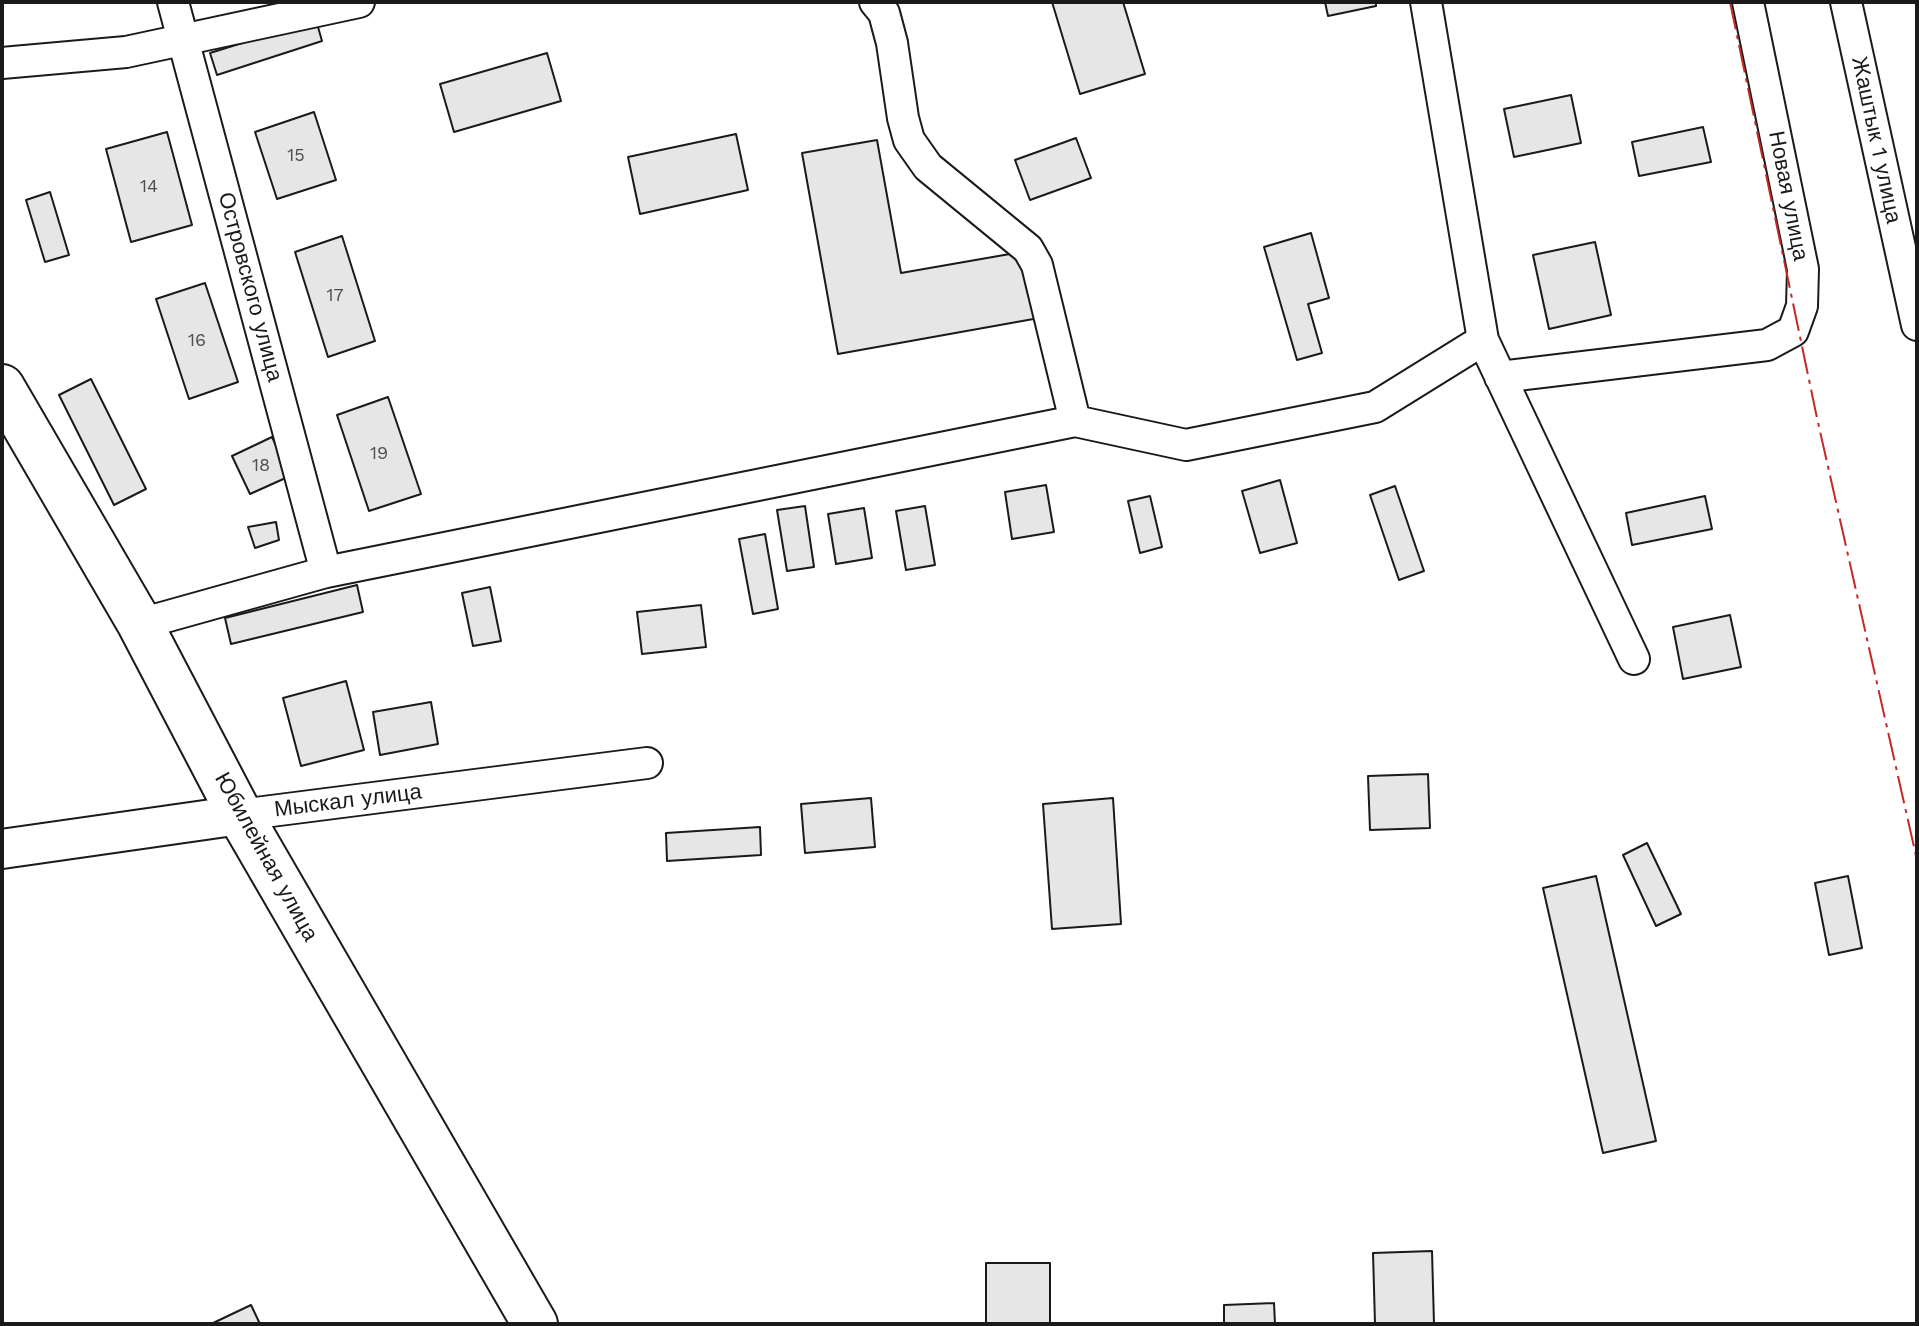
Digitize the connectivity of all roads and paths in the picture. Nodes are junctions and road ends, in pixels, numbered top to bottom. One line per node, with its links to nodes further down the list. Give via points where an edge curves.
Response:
1 (173, 2): 7 (street, Островского улица)
2 (359, 2): 7 (street)
3 (875, 2): 13 (street, via 884,13 892,43 909,140 928,167 1028,249 1037,265)
4 (1426, 2): 10 (street)
5 (1748, 2): 11 (street, Новая улица, via 1803,269 1802,306 1793,331 1767,345)
6 (1846, 2): 9 (street, Жаштык 1 улица)
7 (183, 40): 8 (street, via 126,52); 14 (street, Островского улица)
8 (2, 63)
9 (1917, 325)
10 (1483, 340): 11 (street); 13 (street, via 1375,407 1186,445)
11 (1500, 377): 16 (street)
12 (2, 387): 15 (main road, Юбилейная улица)
13 (1075, 421): 14 (street)
14 (326, 572): 15 (street)
15 (140, 624): 18 (main road, Юбилейная улица)
16 (1634, 659)
17 (647, 763): 18 (street, Мыскал улица)
18 (240, 815): 19 (street, Мыскал улица); 20 (main road, Юбилейная улица)
19 (2, 849)
20 (535, 1324)

